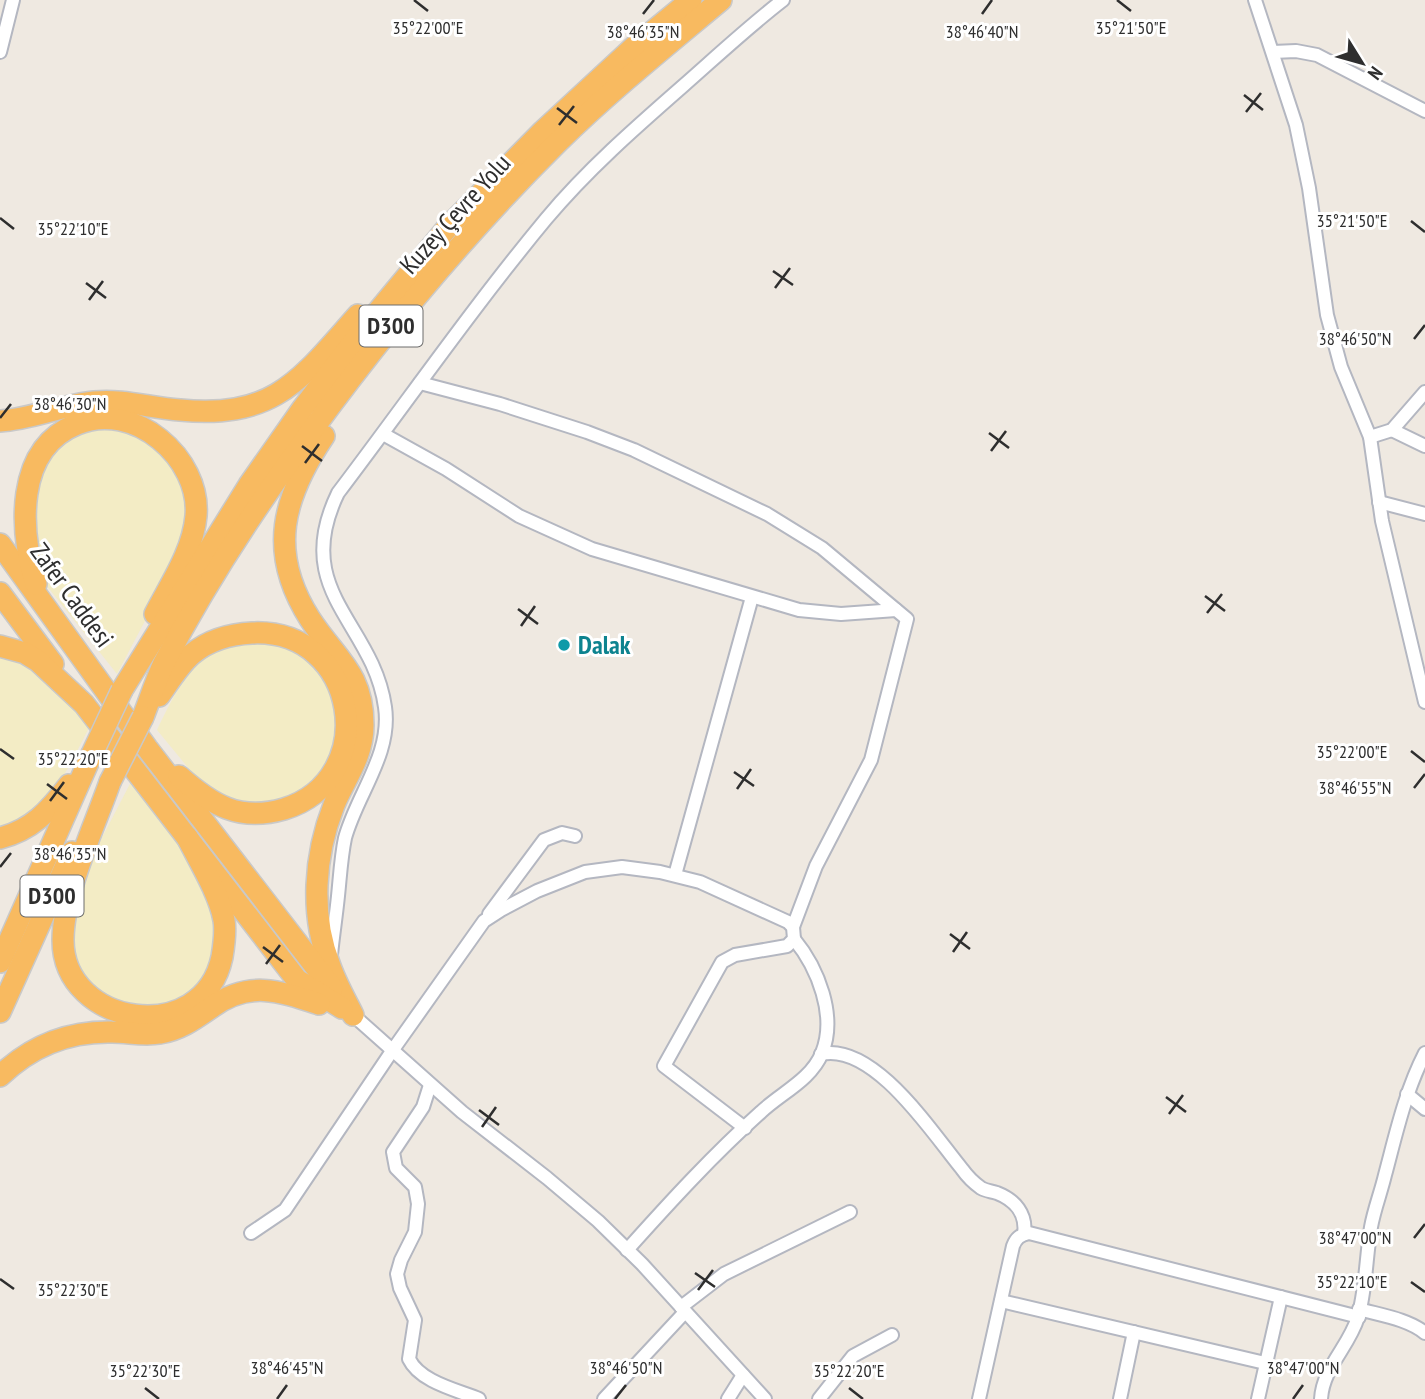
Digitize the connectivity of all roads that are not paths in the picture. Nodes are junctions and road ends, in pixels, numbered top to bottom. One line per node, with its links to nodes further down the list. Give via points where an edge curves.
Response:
1 (13, 0): 6 (street)
2 (691, 0): 9 (highway, Kuzey Çevre Yolu / D300)
3 (721, 0): 10 (highway, Kuzey Çevre Yolu / D300, via 559,142)
4 (783, 0): 11 (street, via 622,139 572,190)
5 (1255, 0): 7 (street)
6 (0, 52)
7 (1273, 52): 8 (street, via 1317,55); 16 (street, via 1303,157 1332,336)
8 (1425, 111)
9 (542, 131): 13 (highway, via 440,225 286,390 236,410 208,412 93,402); 26 (highway, Kuzey Çevre Yolu / D300, via 449,227 303,408 249,485)
10 (461, 246): 29 (highway, Kuzey Çevre Yolu / D300, via 344,387 267,494 163,665); 40 (highway, via 317,445 297,479 285,514 284,549 293,583 309,618 351,671 361,699 363,728 354,769 323,836 317,877 318,919)
11 (420, 383): 15 (street); 24 (street, via 540,416 634,450 787,525)
12 (1425, 392): 14 (street)
13 (0, 421)
14 (1392, 430): 16 (street); 17 (street)
15 (383, 434): 23 (street, via 502,506 569,540); 40 (street, via 338,493 325,533 330,589 370,660 386,719 381,751 345,839)
16 (1370, 437): 18 (street)
17 (1425, 446)
18 (1379, 502): 19 (street); 27 (street)
19 (1425, 514)
20 (0, 544): 22 (highway, Zafer Caddesi)
21 (0, 593): 28 (highway)
22 (40, 597): 26 (highway, via 28,558 26,496 33,468 47,445 76,424 90,420 124,422 155,435 185,470 196,514 193,537); 30 (highway, Zafer Caddesi)
23 (752, 597): 24 (street, via 822,613); 36 (street)
24 (896, 610): 38 (street, via 907,619 872,760 816,866)
25 (0, 646): 28 (highway, via 38,661)
26 (122, 690): 31 (highway, D300, bridge)
27 (1425, 702)
28 (83, 705): 34 (highway)
29 (143, 717): 30 (highway, via 192,654 215,640 265,632 283,635 316,655 332,672 346,705 343,750 331,774 307,799 265,814 240,813 215,804); 32 (highway, D300, bridge)
30 (147, 748): 42 (highway)
31 (91, 756): 35 (highway, via 36,823); 39 (highway, D300)
32 (110, 782): 34 (highway, via 76,876 63,942 75,980 106,1006 127,1014 165,1016 191,1004 209,988 225,943 224,919); 41 (highway, D300, via 75,845)
33 (575, 836): 37 (street, via 562,833 544,840)
34 (187, 837): 42 (highway, via 297,980)
35 (0, 838)
36 (675, 875): 37 (street, via 622,867 595,869 537,891); 38 (street, via 716,888 788,922)
37 (484, 921): 43 (street)
38 (794, 933): 44 (street, via 822,992 826,1035); 50 (street, via 783,947 735,955 722,962 664,1066)
39 (0, 961)
40 (330, 965): 42 (highway)
41 (0, 1012)
42 (353, 1015): 43 (street); 46 (highway, via 288,994 241,991 183,1026 160,1034 113,1031 65,1037 15,1061)
43 (392, 1051): 47 (street); 52 (street, via 285,1210)
44 (821, 1054): 50 (street, via 803,1079); 53 (street, via 838,1052 852,1057 898,1089 964,1172 984,1190 1004,1196 1019,1208)
45 (1425, 1054): 48 (street)
46 (0, 1076)
47 (430, 1085): 54 (street, via 573,1199); 64 (street, via 423,1107 393,1152 396,1168 415,1187 418,1204 415,1232 397,1274 415,1320 409,1359 417,1371)
48 (1407, 1094): 49 (street); 58 (street, via 1371,1224)
49 (1425, 1109)
50 (745, 1128): 54 (street)
51 (850, 1212): 57 (street, via 724,1274)
52 (251, 1233)
53 (1024, 1234): 55 (street); 56 (street, via 1013,1246)
54 (627, 1250): 57 (street)
55 (1281, 1297): 58 (street); 62 (street)
56 (1001, 1301): 59 (street); 69 (street)
57 (683, 1309): 63 (street); 65 (street)
58 (1359, 1313): 60 (street, via 1395,1319); 72 (street, via 1328,1369)
59 (1134, 1332): 62 (street); 70 (street)
60 (1425, 1333)
61 (892, 1335): 68 (street, via 853,1356)
62 (1265, 1363): 71 (street)
63 (743, 1375): 66 (street); 67 (street)
64 (479, 1399)
65 (604, 1399)
66 (728, 1399)
67 (765, 1399)
68 (819, 1399)
69 (979, 1399)
70 (1120, 1399)
71 (1258, 1399)
72 (1321, 1399)

